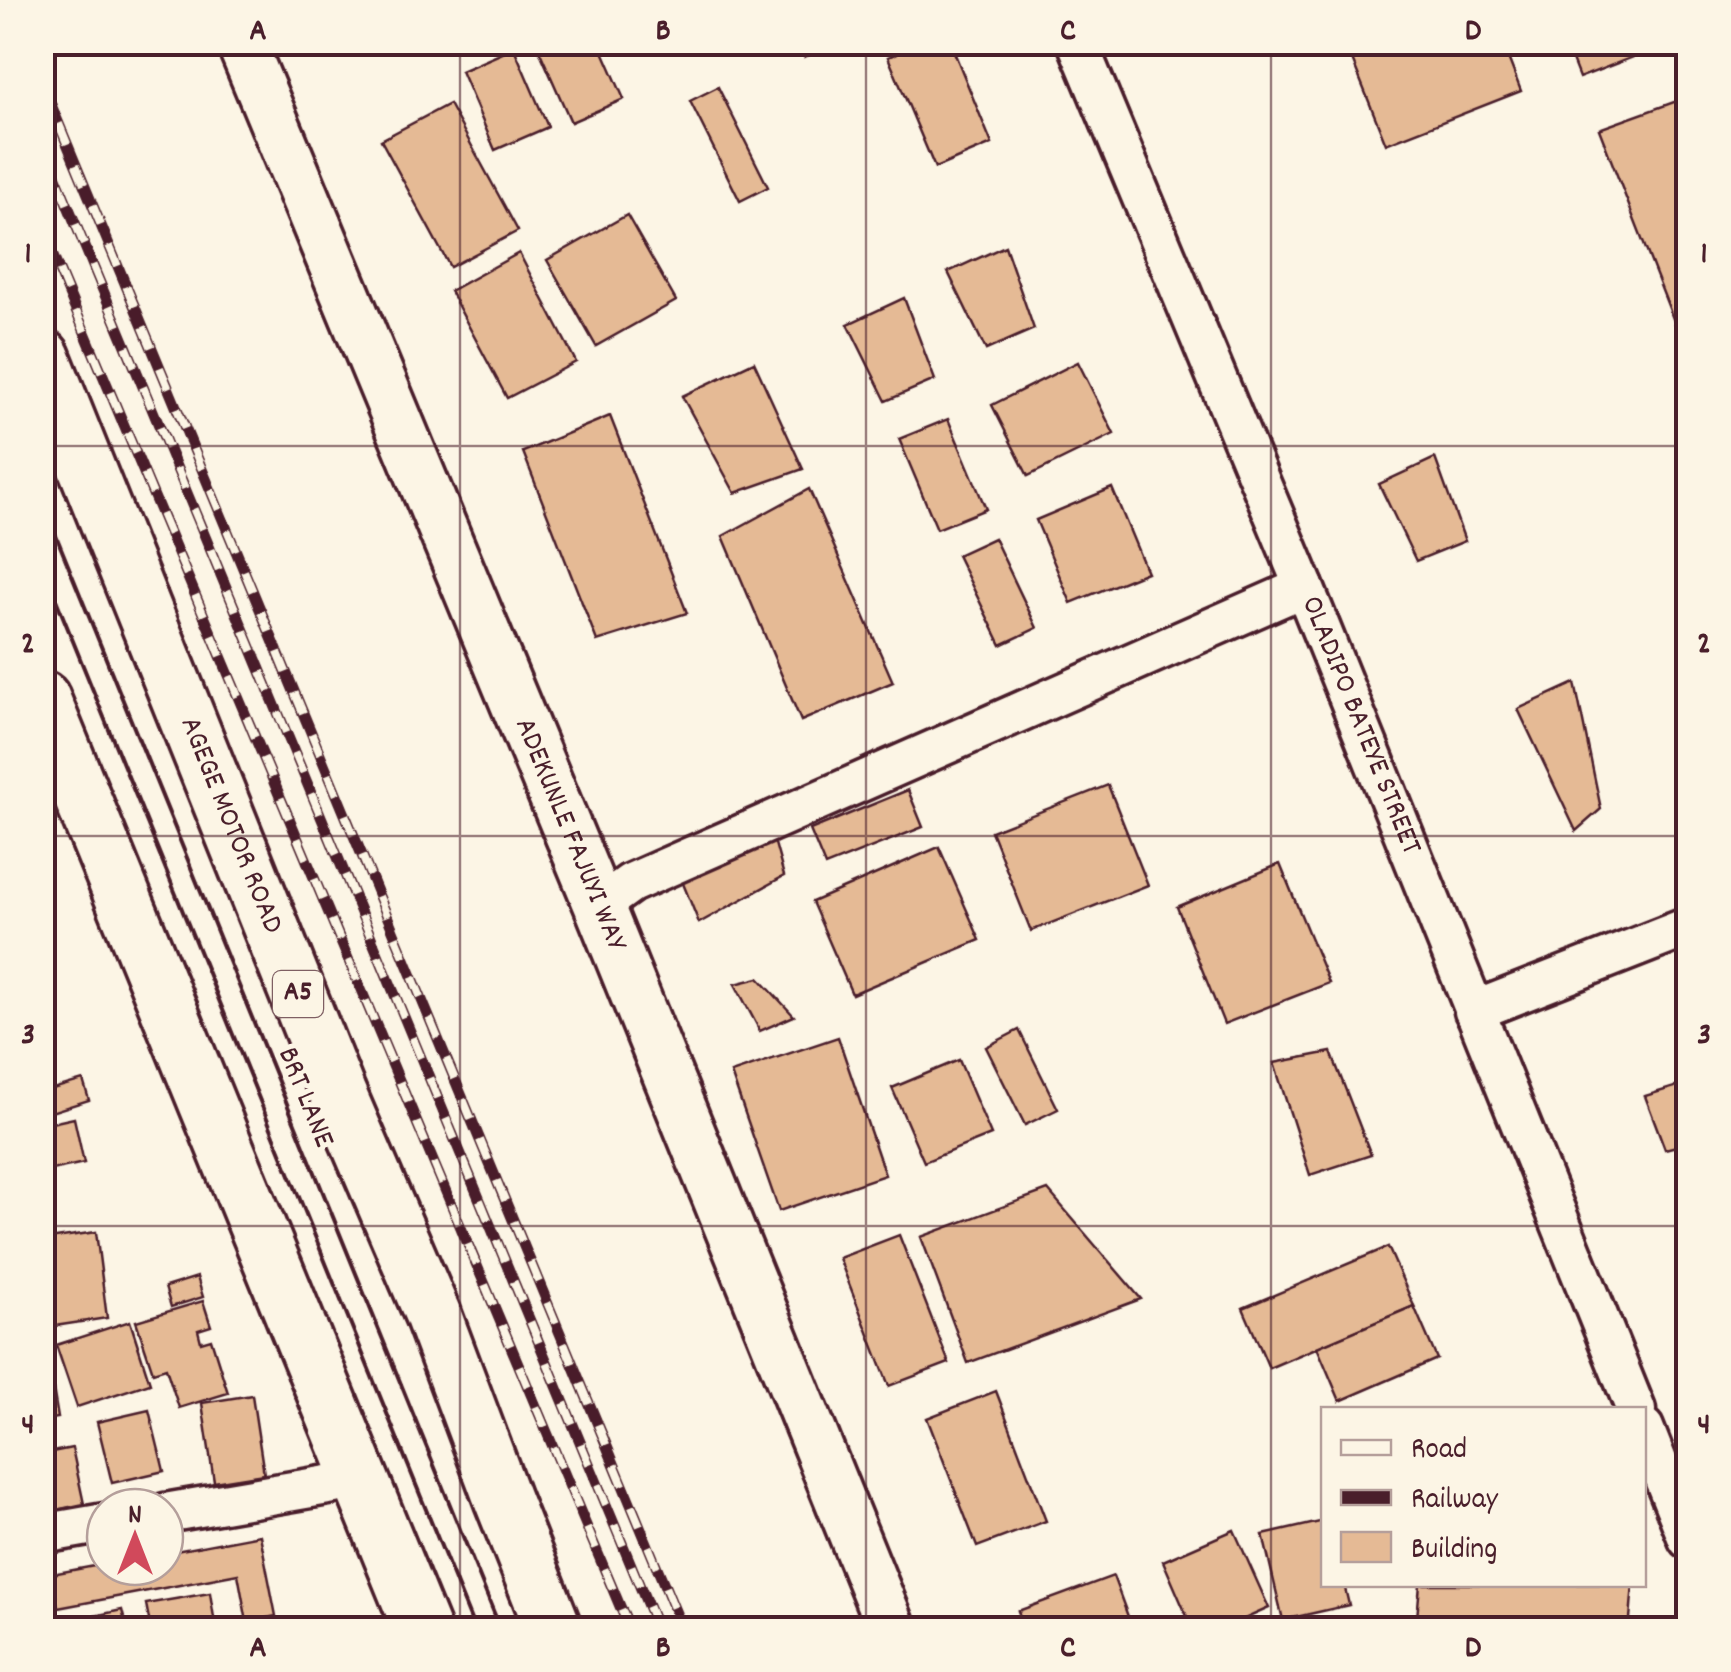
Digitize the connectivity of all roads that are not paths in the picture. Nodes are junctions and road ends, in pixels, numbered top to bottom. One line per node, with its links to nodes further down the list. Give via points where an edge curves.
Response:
1 (241, 42): 7 (street, ADEKUNLE FAJUYI WAY)
2 (1077, 42): 5 (street, OLADIPO BATEYE STREET)
3 (42, 358): 19 (highway, AGEGE MOTOR ROAD / A5, via 433,1315)
4 (42, 533): 18 (lane, BRT LANE)
5 (1304, 587): 7 (street, via 631,882); 9 (street, OLADIPO BATEYE STREET)
6 (42, 699): 12 (highway)
7 (599, 906): 20 (street, ADEKUNLE FAJUYI WAY)
8 (1688, 927): 9 (street)
9 (1474, 1012): 10 (street, OLADIPO BATEYE STREET)
10 (1635, 1407)
11 (1646, 1433): 16 (street)
12 (363, 1480): 13 (street); 17 (highway)
13 (185, 1510)
14 (85, 1526): 15 (street)
15 (42, 1534)
16 (1688, 1539)
17 (422, 1630)
18 (488, 1630)
19 (554, 1630)
20 (892, 1630)

